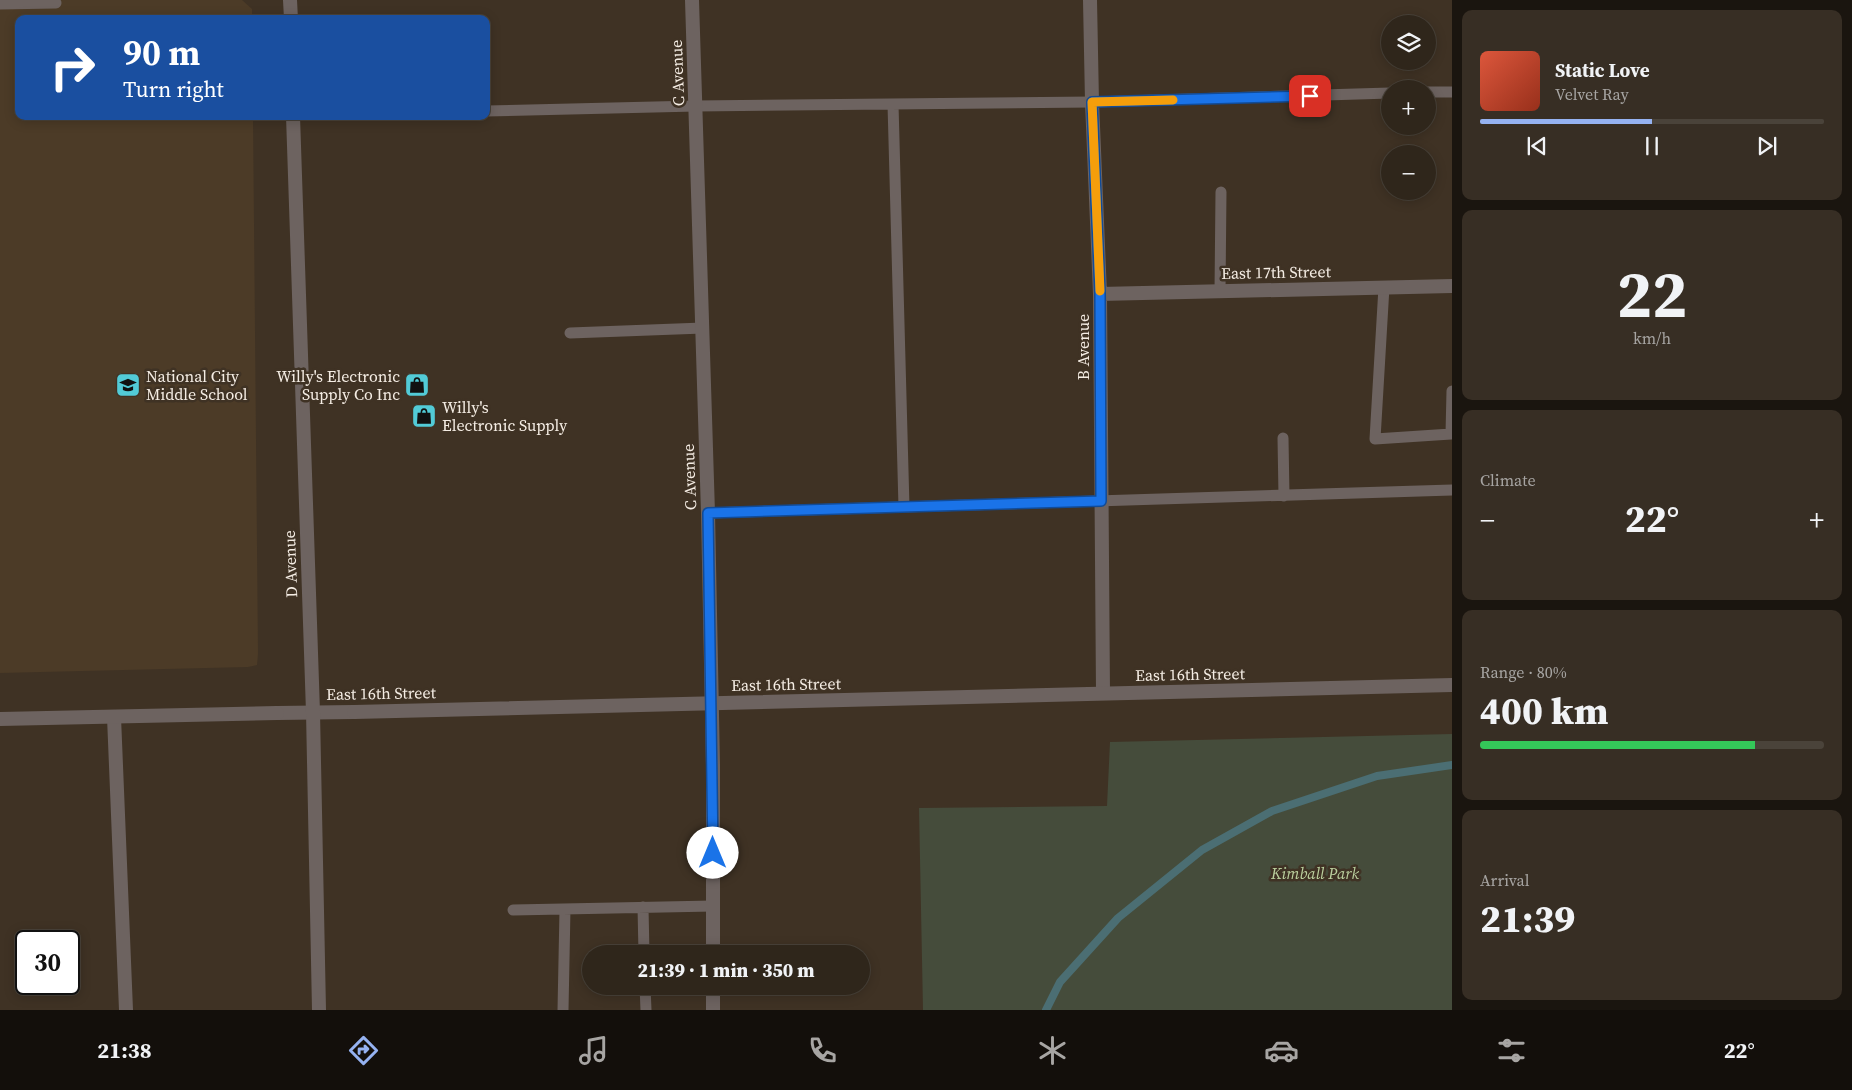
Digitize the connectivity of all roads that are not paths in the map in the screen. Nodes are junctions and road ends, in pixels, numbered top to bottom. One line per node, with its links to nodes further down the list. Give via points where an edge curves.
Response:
1 (290, 0): 6 (street)
2 (692, 0): 12 (street, C Avenue)
3 (1090, 0): 10 (street, B Avenue)
4 (56, 3): 5 (lane)
5 (0, 4)
6 (291, 15)
7 (1436, 92): 8 (lane)
8 (1452, 92)
9 (1381, 93): 10 (lane)
10 (1092, 102): 11 (lane); 19 (street, B Avenue)
11 (893, 104): 12 (lane); 27 (lane)
12 (696, 106): 13 (lane); 20 (street, C Avenue)
13 (490, 111)
14 (293, 120): 32 (street, D Avenue)
15 (1221, 192): 18 (lane)
16 (1452, 286): 17 (street, East 17th Street)
17 (1384, 288): 18 (street, East 17th Street); 22 (lane, via 1374,439 1450,434)
18 (1220, 291): 19 (street, East 17th Street)
19 (1100, 294): 26 (street, B Avenue)
20 (703, 328): 21 (lane); 28 (street, C Avenue)
21 (570, 333)
22 (1452, 391)
23 (1282, 438): 25 (lane)
24 (1452, 490): 25 (lane)
25 (1284, 496): 26 (lane)
26 (1101, 501): 27 (lane); 30 (street, B Avenue)
27 (904, 507): 28 (lane)
28 (708, 513): 31 (street, C Avenue)
29 (1452, 685): 30 (street, East 16th Street)
30 (1103, 693): 31 (street, East 16th Street)
31 (712, 703): 32 (street, East 16th Street); 35 (street, C Avenue)
32 (313, 712): 33 (street, East 16th Street); 44 (street, D Avenue)
33 (114, 717): 34 (street, East 16th Street); 43 (street)
34 (0, 719)
35 (713, 906): 36 (lane); 40 (street, C Avenue)
36 (643, 908): 37 (lane); 39 (lane)
37 (565, 909): 38 (lane); 45 (lane)
38 (513, 910)
39 (644, 945)
40 (713, 945)
41 (645, 995): 46 (lane)
42 (713, 995): 47 (street)
43 (126, 1010)
44 (319, 1010)
45 (563, 1010)
46 (646, 1010)
47 (713, 1010)

